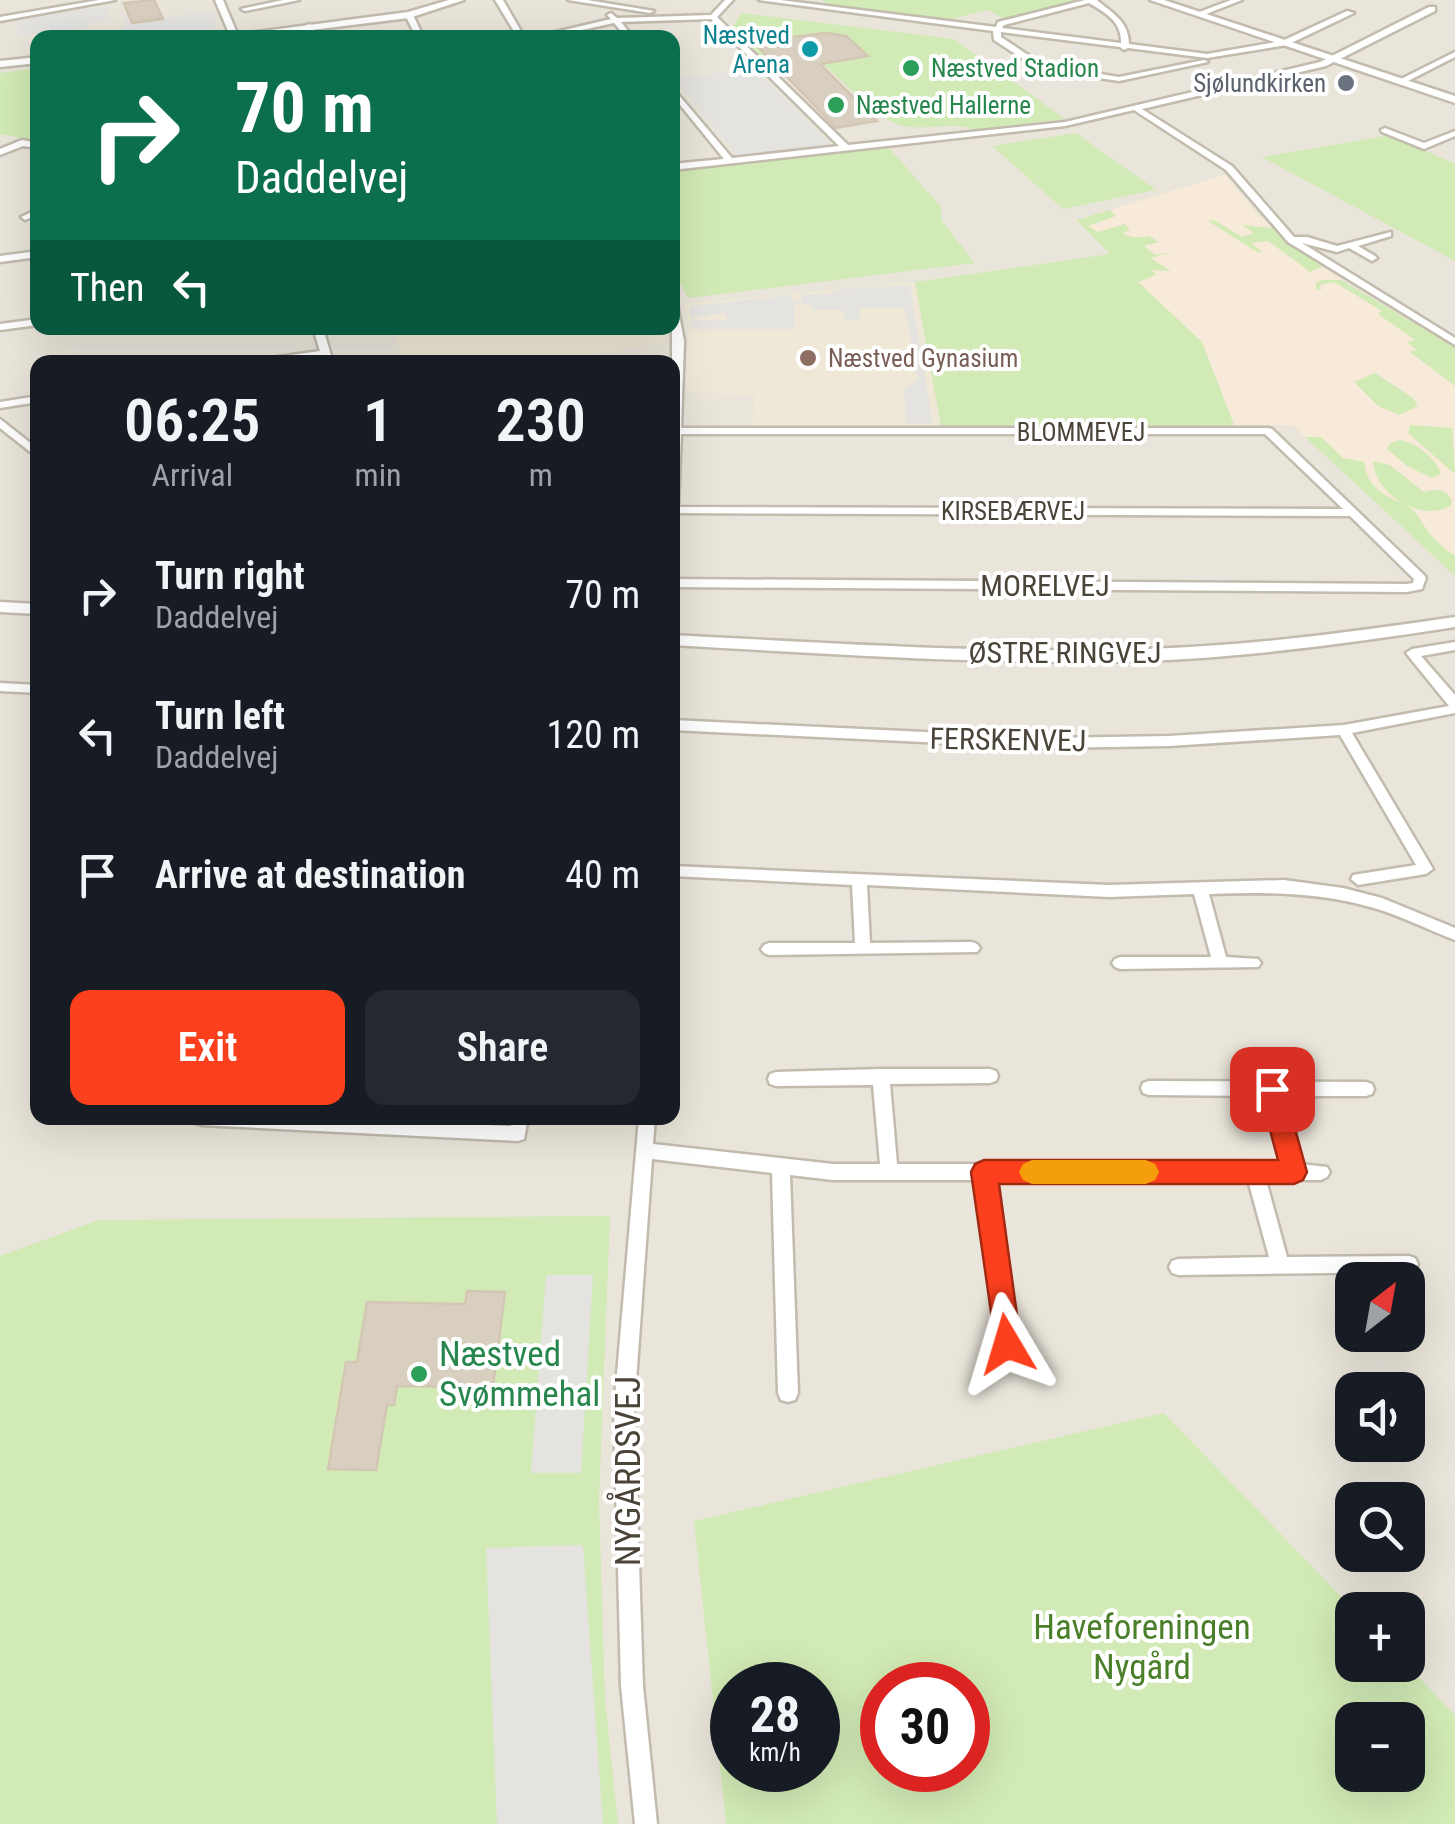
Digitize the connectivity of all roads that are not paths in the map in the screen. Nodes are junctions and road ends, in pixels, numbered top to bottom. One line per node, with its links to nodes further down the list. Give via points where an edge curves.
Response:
1 (112, 0): 23 (street)
2 (219, 0): 25 (street)
3 (295, 0): 16 (street)
4 (445, 0): 21 (street)
5 (459, 0): 20 (street)
6 (499, 0): 28 (street)
7 (572, 0): 14 (street)
8 (729, 0): 22 (street)
9 (763, 0): 13 (street)
10 (1092, 0): 31 (street, via 1001,24); 33 (street, via 1118,19)
11 (1155, 0): 19 (street)
12 (1238, 0): 19 (street)
13 (811, 3): 31 (street)
14 (606, 5): 17 (street); 24 (street)
15 (1432, 9): 37 (street)
16 (245, 10)
17 (669, 13)
18 (1350, 13): 32 (street)
19 (1198, 14): 32 (street)
20 (410, 15): 21 (street); 27 (street)
21 (385, 17): 26 (street)
22 (713, 17): 24 (street); 52 (street)
23 (0, 19)
24 (617, 20): 29 (street); 30 (street)
25 (232, 30)
26 (321, 30)
27 (418, 30)
28 (517, 30)
29 (570, 30)
30 (625, 30)
31 (997, 31): 33 (street); 41 (street, via 1041,67)
32 (1284, 44): 36 (street); 37 (street)
33 (1124, 48): 35 (street)
34 (1455, 54): 42 (street)
35 (1186, 56): 36 (street); 40 (street)
36 (1224, 56): 40 (street)
37 (1332, 60): 42 (street); 46 (street)
38 (30, 61): 39 (street)
39 (0, 64)
40 (1196, 64): 41 (street)
41 (1128, 79): 43 (street)
42 (1399, 82): 45 (street)
43 (1158, 97)
44 (680, 99): 54 (street)
45 (1455, 100)
46 (1134, 107): 52 (street, via 1037,128); 59 (street, via 1229,168)
47 (1385, 130): 49 (street, via 1416,144)
48 (1455, 133): 49 (street)
49 (1442, 140): 51 (street)
50 (30, 145): 53 (street)
51 (1455, 145)
52 (847, 148): 54 (street)
53 (0, 152)
54 (730, 160): 55 (street)
55 (680, 166)
56 (30, 215): 57 (street)
57 (25, 217)
58 (1388, 234): 60 (street)
59 (1291, 240): 60 (street, via 1332,249); 66 (street)
60 (1350, 245): 62 (street)
61 (30, 255): 63 (street)
62 (1372, 258)
63 (0, 259)
64 (30, 323): 65 (street)
65 (0, 327)
66 (1455, 342)
67 (30, 400): 68 (street)
68 (0, 405)
69 (0, 422): 71 (street)
70 (680, 431): 73 (street, BLOMMEVEJ, via 1268,431)
71 (30, 448)
72 (680, 510): 73 (street, KIRSEBÆRVEJ)
73 (1353, 513): 75 (street, BLOMMEVEJ, via 1420,578)
74 (680, 583): 75 (street, MORELVEJ)
75 (1418, 586)
76 (0, 607): 77 (street)
77 (30, 609)
78 (1455, 622): 79 (street, ØSTRE RINGVEJ, via 1145,655 993,656)
79 (680, 640)
80 (1455, 646): 83 (street, FERSKENVEJ, via 1412,653)
81 (0, 687): 82 (street)
82 (30, 689)
83 (1455, 706): 85 (street, FERSKENVEJ)
84 (680, 724): 85 (street, FERSKENVEJ, via 1049,743)
85 (1344, 730): 87 (street, via 1426,869)
86 (680, 871): 88 (street)
87 (1358, 879)
88 (859, 880): 89 (street); 91 (street)
89 (1200, 889): 90 (street, via 1284,886 1343,894); 94 (street)
90 (1455, 934)
91 (863, 948): 92 (street); 93 (street)
92 (972, 948)
93 (769, 949)
94 (1220, 962): 95 (street); 96 (street)
95 (1120, 963)
96 (1253, 963)
97 (881, 1076): 98 (street); 99 (street); 108 (street)
98 (990, 1076)
99 (776, 1079)
100 (1149, 1088): 101 (street)
101 (1272, 1089): 102 (street); 111 (street)
102 (1366, 1089)
103 (424, 1125): 104 (street, via 518,1134)
104 (519, 1125)
105 (647, 1125): 106 (street, NYGÅRDSVEJ)
106 (645, 1151): 107 (street); 118 (street, NYGÅRDSVEJ, via 624,1445 632,1686)
107 (781, 1169): 108 (street); 117 (street)
108 (889, 1172): 109 (street)
109 (984, 1172): 110 (street); 116 (street)
110 (1255, 1172): 111 (street); 115 (street)
111 (1294, 1172): 112 (street)
112 (1322, 1172)
113 (1335, 1265): 115 (street)
114 (1178, 1266): 115 (street)
115 (1280, 1266)
116 (1007, 1344)
117 (788, 1393)
118 (646, 1824)

